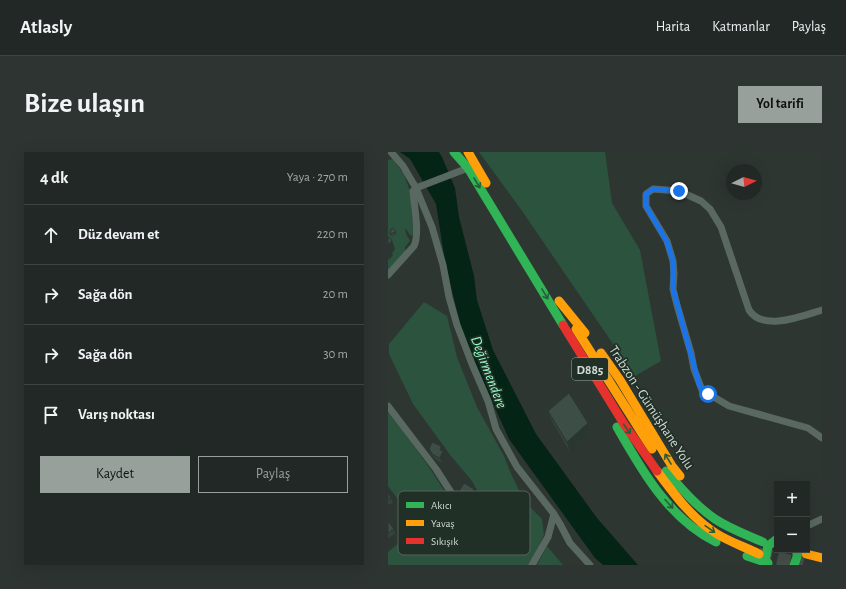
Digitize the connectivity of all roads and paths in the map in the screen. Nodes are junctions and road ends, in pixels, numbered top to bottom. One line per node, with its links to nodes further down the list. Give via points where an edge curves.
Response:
1 (391, 152): 5 (street)
2 (454, 152): 4 (highway, Trabzon - Gümüşhane Yolu / D885)
3 (468, 152): 7 (highway, Trabzon - Gümüşhane Yolu / D885)
4 (465, 169): 5 (street); 9 (highway, Trabzon - Gümüşhane Yolu / D885, one-way to 9)
5 (419, 187): 6 (street, via 413,191 416,242); 13 (street, via 443,265 457,325 488,401 496,429 518,467)
6 (388, 275)
7 (559, 301): 16 (highway, Trabzon - Gümüşhane Yolu, one-way to 7, via 741,527 724,517 689,487 672,466 620,380); 18 (highway, Trabzon - Gümüşhane Yolu / D885, via 664,468 685,493 715,518 736,531)
8 (822, 310): 11 (street, via 790,320 763,321 754,316 749,310 721,227 710,209 702,201 679,191 653,189 646,194 646,206 667,242 673,261 673,289 694,370 702,390 729,406 808,428)
9 (564, 326): 23 (highway, Trabzon - Gümüşhane Yolu / D885, one-way to 23, via 624,424 674,495 717,534); 25 (highway, Trabzon - Gümüşhane Yolu, one-way to 25, via 620,433 648,479 669,505 693,529 735,551)
10 (388, 406): 12 (street)
11 (822, 438)
12 (450, 491)
13 (554, 514): 26 (street, via 548,537); 27 (street, via 570,543)
14 (822, 518): 15 (street)
15 (810, 524)
16 (774, 539)
17 (774, 541): 25 (highway, Trabzon - Gümüşhane Yolu, via 766,550)
18 (763, 542)
19 (822, 550): 20 (highway)
20 (810, 551)
21 (797, 553): 28 (highway)
22 (810, 553): 24 (highway)
23 (759, 554)
24 (822, 558)
25 (768, 564)
26 (532, 565)
27 (590, 565)
28 (794, 565)

